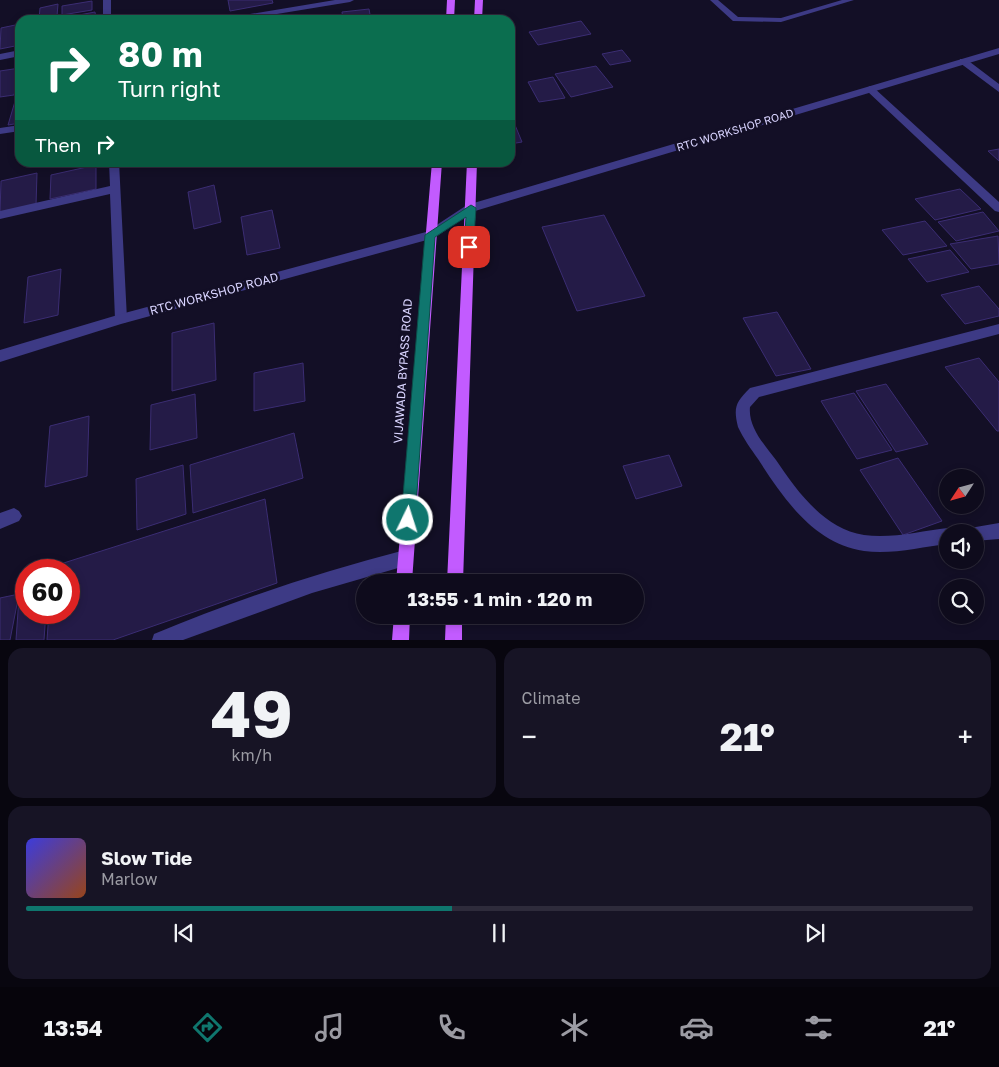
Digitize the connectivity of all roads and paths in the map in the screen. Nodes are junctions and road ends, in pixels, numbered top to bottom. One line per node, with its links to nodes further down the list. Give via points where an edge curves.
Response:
1 (107, 0): 9 (street)
2 (294, 0): 8 (street)
3 (350, 0): 8 (street)
4 (452, 0): 12 (main road)
5 (479, 0): 13 (main road)
6 (714, 0): 7 (lane, via 736,19 781,20)
7 (850, 0)
8 (292, 9): 10 (street); 11 (street)
9 (108, 15)
10 (256, 15)
11 (289, 15)
12 (450, 15)
13 (478, 15)
14 (999, 50): 17 (street, RTC WORKSHOP ROAD)
15 (15, 55): 16 (street)
16 (0, 57)
17 (964, 61): 18 (street, RTC WORKSHOP ROAD); 19 (street)
18 (870, 89): 26 (street, RTC WORKSHOP ROAD); 27 (street)
19 (999, 89)
20 (15, 129): 21 (street)
21 (0, 131)
22 (114, 167): 25 (street)
23 (436, 167): 29 (main road, VIJAWADA BYPASS ROAD)
24 (472, 167): 26 (main road)
25 (115, 189): 28 (street); 30 (street)
26 (471, 208): 29 (street, RTC WORKSHOP ROAD); 38 (main road)
27 (999, 208)
28 (0, 215)
29 (430, 235): 30 (street, RTC WORKSHOP ROAD); 36 (main road, VIJAWADA BYPASS ROAD)
30 (121, 319): 32 (street, RTC WORKSHOP ROAD)
31 (999, 329): 35 (street, via 755,392 743,404 746,427 800,507 833,531 865,544)
32 (0, 356)
33 (999, 530): 34 (street)
34 (984, 532)
35 (939, 537)
36 (405, 558): 37 (main road, VIJAWADA BYPASS ROAD); 41 (street, via 250,606)
37 (404, 574)
38 (455, 574)
39 (401, 624): 42 (main road)
40 (454, 624): 43 (main road)
41 (160, 640)
42 (400, 640)
43 (453, 640)

